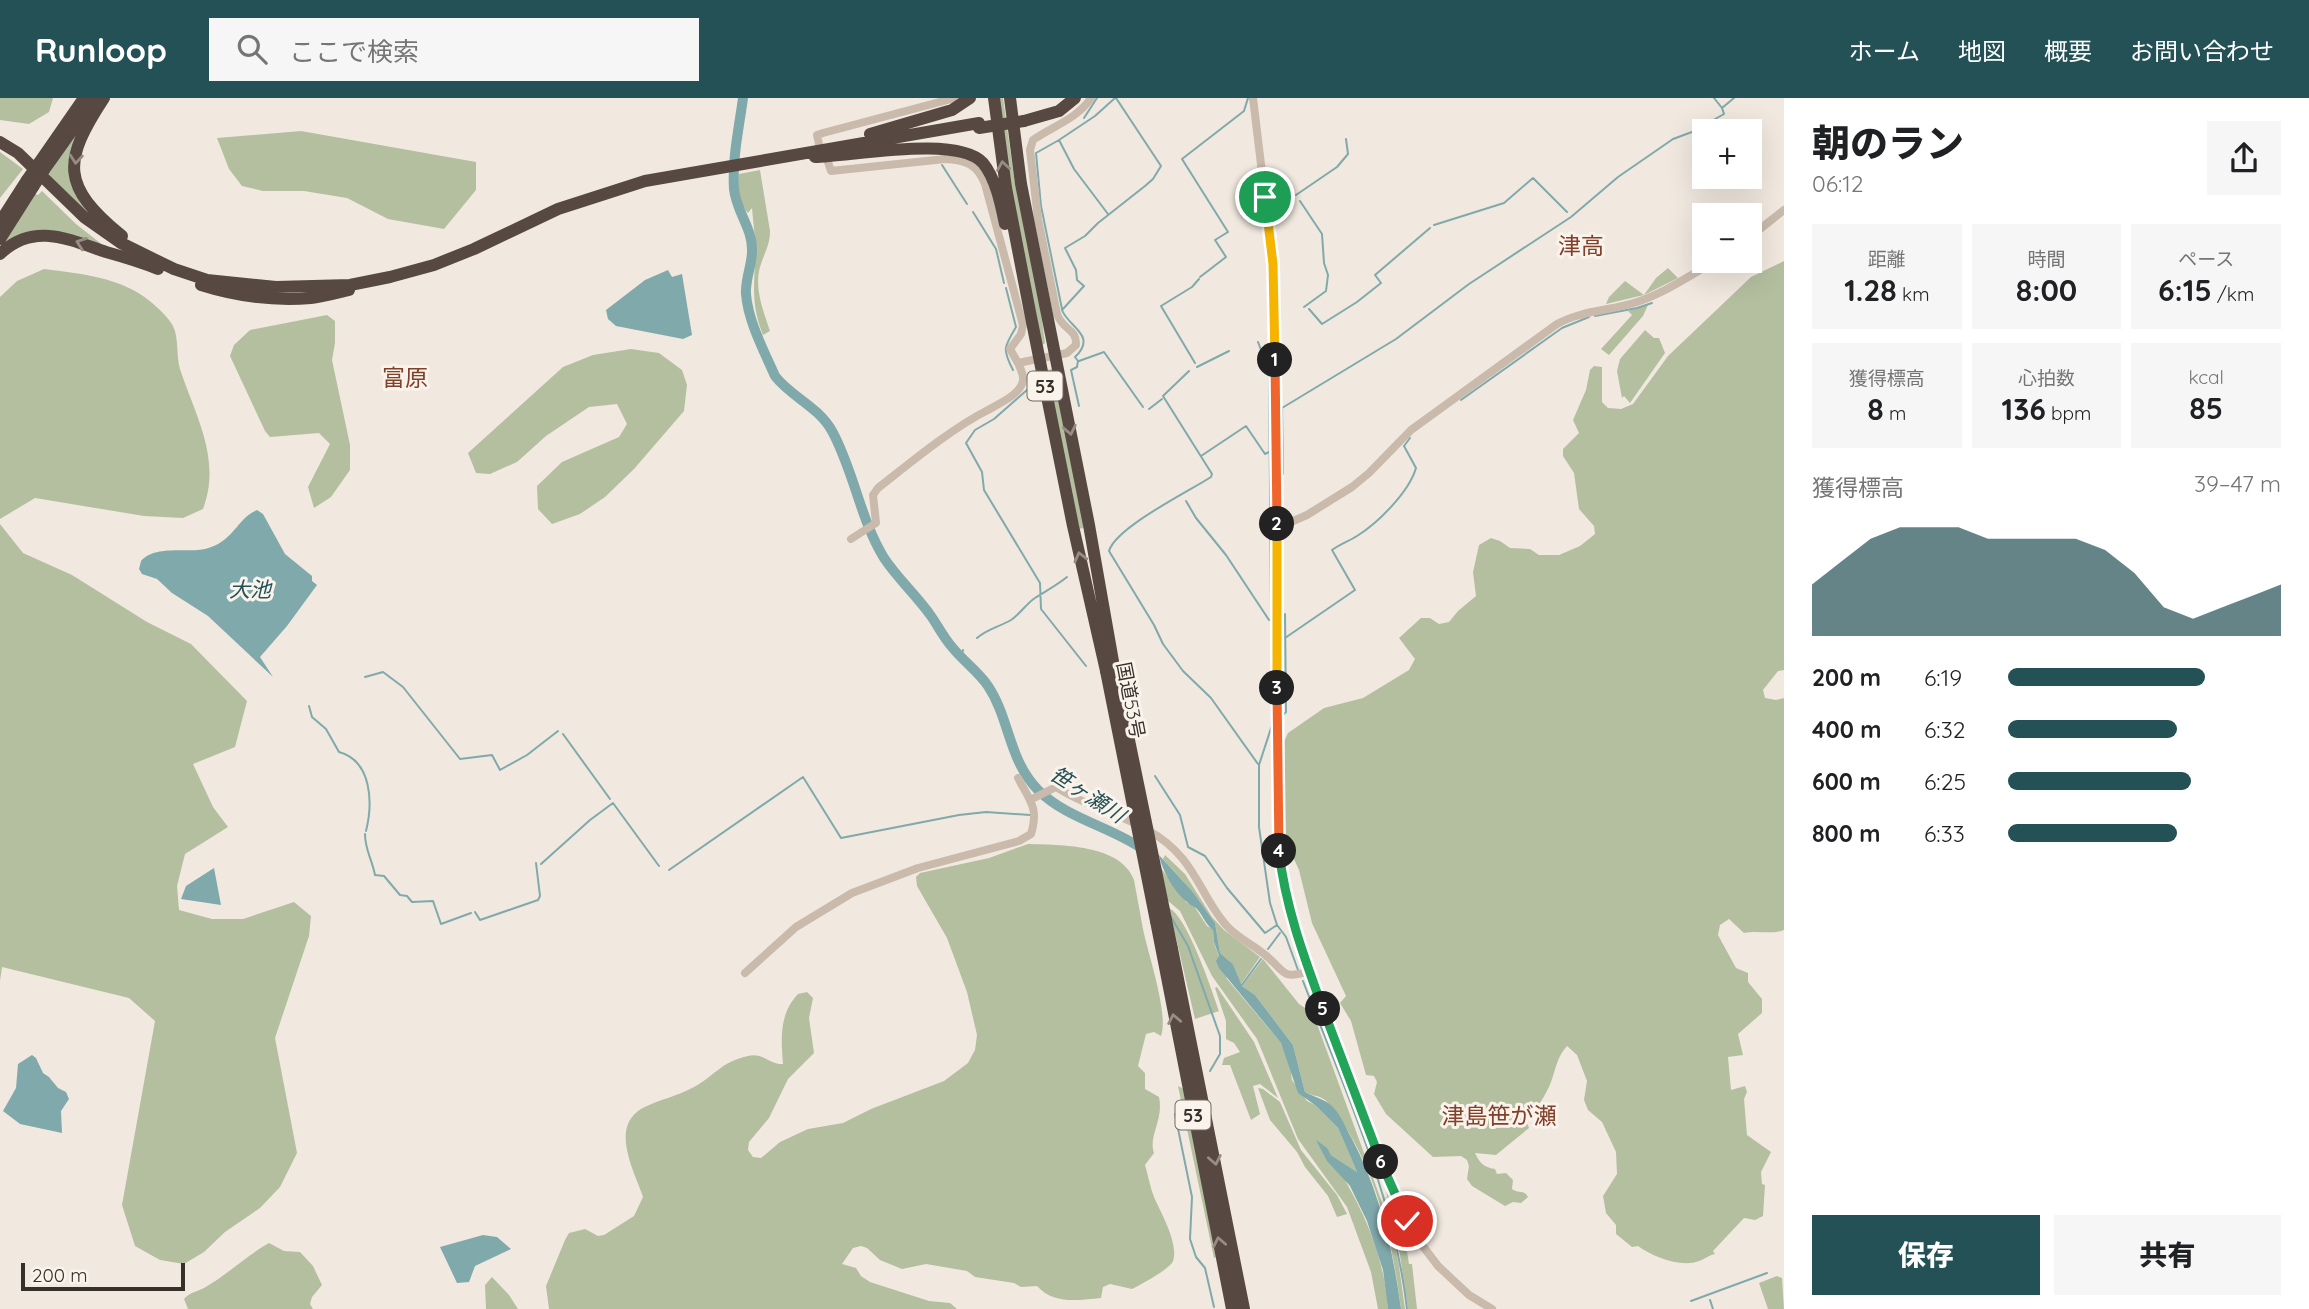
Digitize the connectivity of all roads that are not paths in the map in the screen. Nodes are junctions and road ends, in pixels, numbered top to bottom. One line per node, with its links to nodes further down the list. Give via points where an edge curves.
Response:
1 (84, 98): 17 (highway)
2 (95, 98): 17 (highway)
3 (104, 98): 25 (highway, one-way to 25, via 77,145 76,180 91,207)
4 (955, 98): 13 (street, via 823,132 817,135)
5 (970, 98): 15 (highway, via 952,110)
6 (994, 98): 27 (highway, 国道53号 / 53, one-way to 6)
7 (1065, 98): 11 (highway, via 1046,109)
8 (1075, 98): 11 (highway, via 1059,111)
9 (1091, 98): 28 (street, via 1073,117 1033,140 1030,150 1056,314 1077,340 1073,350)
10 (1253, 98): 31 (street, via 1274,276)
11 (1016, 108): 15 (highway, via 979,125); 28 (highway, 国道53号 / 53, via 1021,184)
12 (0, 142): 25 (highway, via 18,153 103,232)
13 (819, 144)
14 (0, 148): 25 (highway, via 25,166 79,220)
15 (803, 155): 25 (highway, via 612,190 558,208 434,265 350,287 207,283); 27 (highway, via 937,148 974,156 989,172 997,192)
16 (828, 162): 30 (street, via 831,171 945,159 977,168 1023,325 1010,349)
17 (41, 167): 18 (highway, bridge)
18 (28, 181): 19 (highway); 21 (highway); 23 (highway)
19 (0, 205)
20 (1784, 211): 22 (street)
21 (0, 222)
22 (1762, 228)
23 (0, 239)
24 (0, 254): 25 (highway, one-way to 24, via 50,235 15,241)
25 (149, 261)
26 (1694, 273): 31 (street, via 1646,299 1557,324 1411,430 1352,487)
27 (1030, 312): 29 (highway, 国道53号 / 53)
28 (1055, 356): 29 (street); 33 (highway, 国道53号 / 53, one-way to 33, via 1089,525)
29 (1040, 359): 30 (street); 33 (highway, 国道53号 / 53, one-way to 29, via 1073,526)
30 (1018, 363): 32 (street, via 1023,374 1019,388 878,488 873,495 876,523)
31 (1277, 528): 36 (street, via 1278,845 1283,887)
32 (851, 539)
33 (1110, 669): 38 (highway, 国道53号 / 53, one-way to 33, bridge); 39 (highway, 国道53号 / 53, one-way to 39, bridge)
34 (1018, 778): 35 (street)
35 (1031, 800): 36 (street, via 1056,787 1159,836 1182,857 1227,927 1284,973 1294,976); 37 (street, via 1036,817 1031,834 852,893 796,927)
36 (1309, 971): 40 (street, via 1407,1221 1438,1266)
37 (745, 974)
38 (1232, 1309)
39 (1244, 1309)
40 (1492, 1309)

